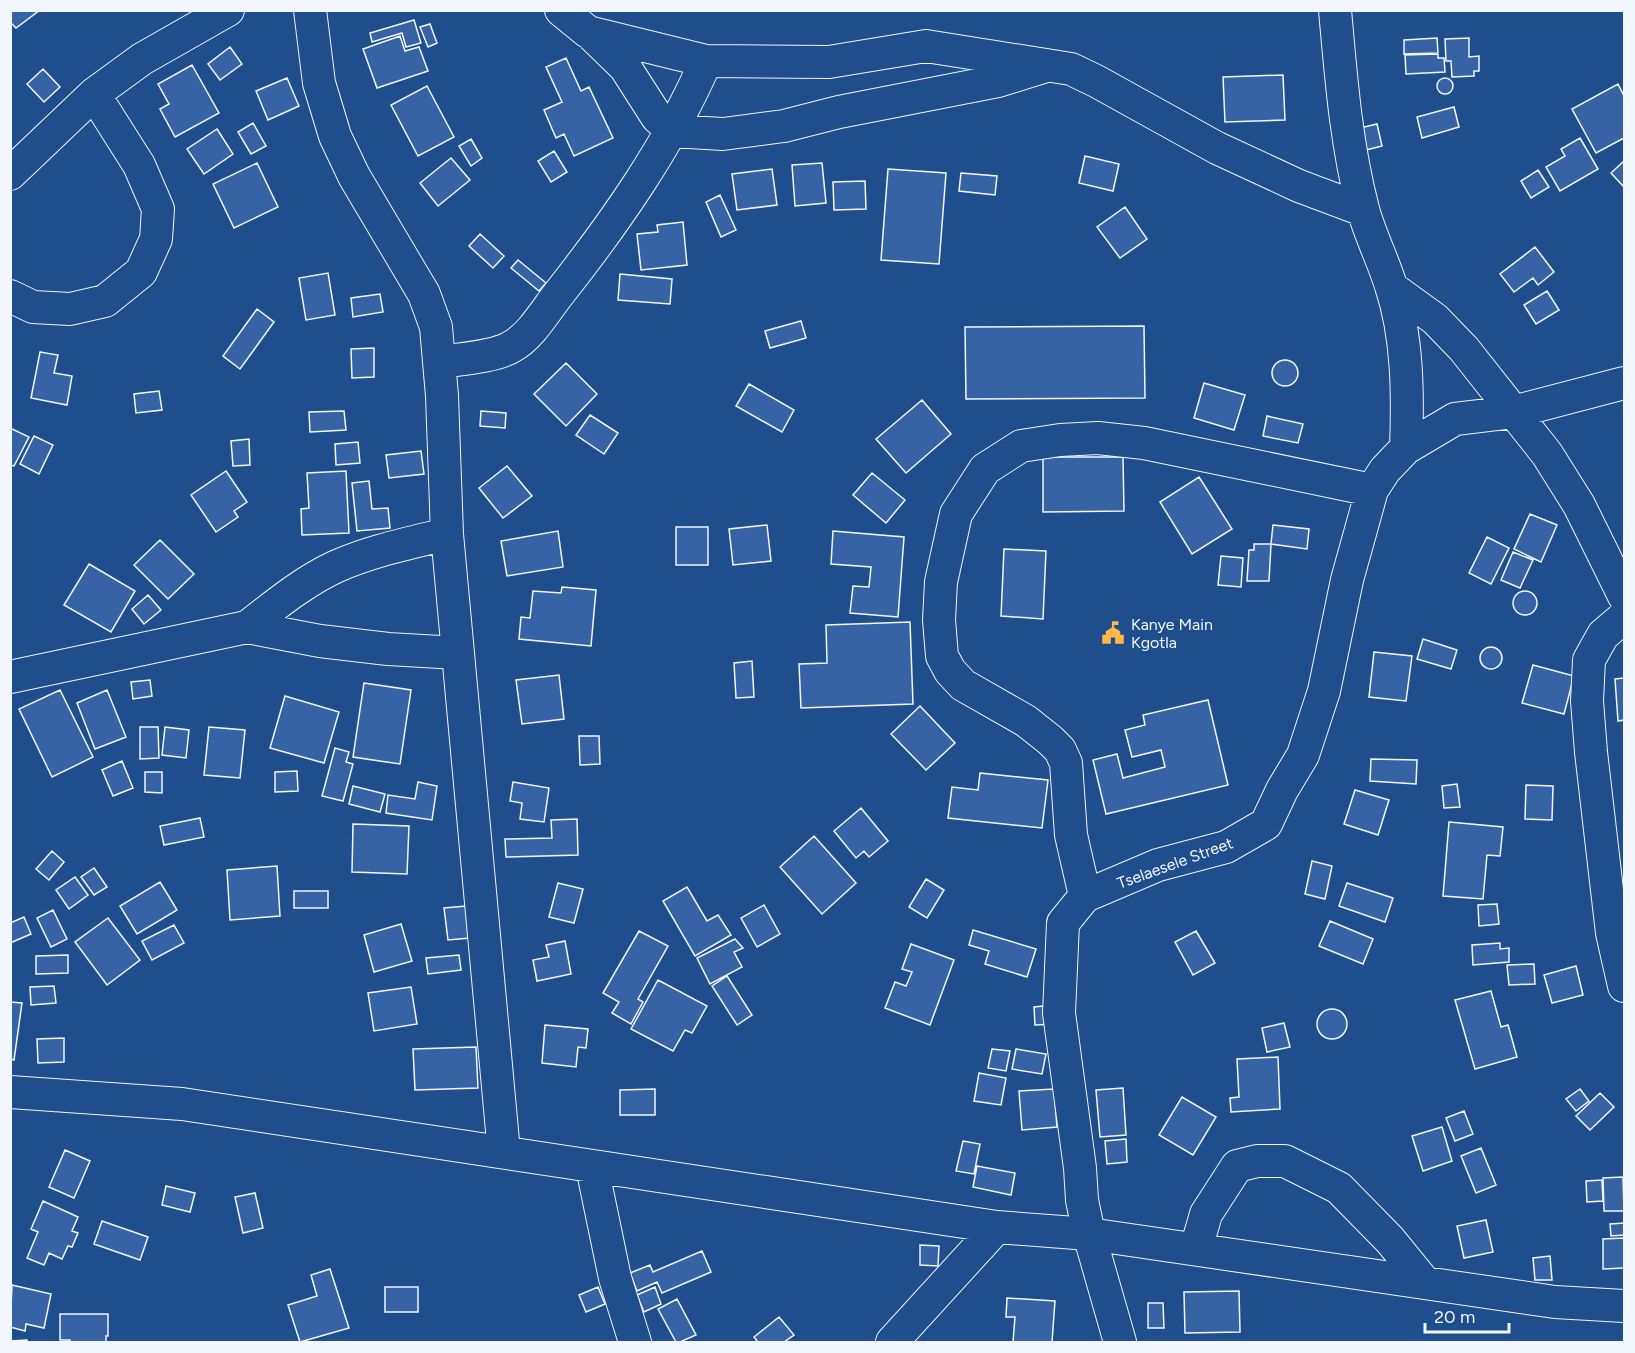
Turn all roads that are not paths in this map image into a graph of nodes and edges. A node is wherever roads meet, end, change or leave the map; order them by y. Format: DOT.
graph roads {
  1 [pos="228,10"];
  2 [pos="310,10"];
  3 [pos="561,10"];
  4 [pos="1335,10"];
  5 [pos="588,32"];
  6 [pos="706,61"];
  7 [pos="829,62"];
  8 [pos="1050,65"];
  9 [pos="94,94"];
  10 [pos="839,112"];
  11 [pos="672,131"];
  12 [pos="10,174"];
  13 [pos="1363,210"];
  14 [pos="1392,288"];
  15 [pos="10,296"];
  16 [pos="440,362"];
  17 [pos="1624,383"];
  18 [pos="1513,412"];
  19 [pos="1406,448"];
  20 [pos="1372,490"];
  21 [pos="447,534"];
  22 [pos="1624,596"];
  23 [pos="1624,617"];
  24 [pos="247,627"];
  25 [pos="458,653"];
  26 [pos="10,677"];
  27 [pos="1084,896"];
  28 [pos="1624,986"];
  29 [pos="10,1092"];
  30 [pos="504,1152"];
  31 [pos="592,1167"];
  32 [pos="997,1227"];
  33 [pos="1089,1234"];
  34 [pos="1196,1249"];
  35 [pos="1425,1283"];
  36 [pos="1624,1306"];
  37 [pos="635,1342"];
  38 [pos="892,1342"];
  39 [pos="1120,1342"];
  1 -- 9 [label="street"];
  2 -- 16 [label="street"];
  3 -- 5 [label="street"];
  4 -- 13 [label="street"];
  5 -- 6 [label="street"];
  5 -- 11 [label="street"];
  6 -- 7 [label="street"];
  6 -- 11 [label="street"];
  7 -- 8 [label="street"];
  7 -- 10 [label="street"];
  8 -- 10 [label="street"];
  8 -- 13 [label="street"];
  9 -- 12 [label="street"];
  9 -- 15 [label="street"];
  10 -- 11 [label="street"];
  11 -- 16 [label="street"];
  13 -- 14 [label="street"];
  14 -- 18 [label="street"];
  14 -- 19 [label="street"];
  16 -- 21 [label="street"];
  17 -- 18 [label="street, Tselaesele Street"];
  18 -- 19 [label="street, Tselaesele Street"];
  18 -- 22 [label="street"];
  19 -- 20 [label="street, Tselaesele Street"];
  20 -- 27 [label="street, Tselaesele Street"];
  20 -- 27 [label="street"];
  21 -- 24 [label="street"];
  21 -- 25 [label="street"];
  23 -- 28 [label="street"];
  24 -- 25 [label="street"];
  24 -- 26 [label="street"];
  25 -- 30 [label="street"];
  27 -- 33 [label="street, Tselaesele Street"];
  29 -- 30 [label="street"];
  30 -- 31 [label="street"];
  31 -- 32 [label="street"];
  31 -- 37 [label="street"];
  32 -- 33 [label="street"];
  32 -- 38 [label="street"];
  33 -- 34 [label="street"];
  33 -- 39 [label="street, Tselaesele Street"];
  34 -- 35 [label="street"];
  34 -- 35 [label="street"];
  35 -- 36 [label="street"];
}
